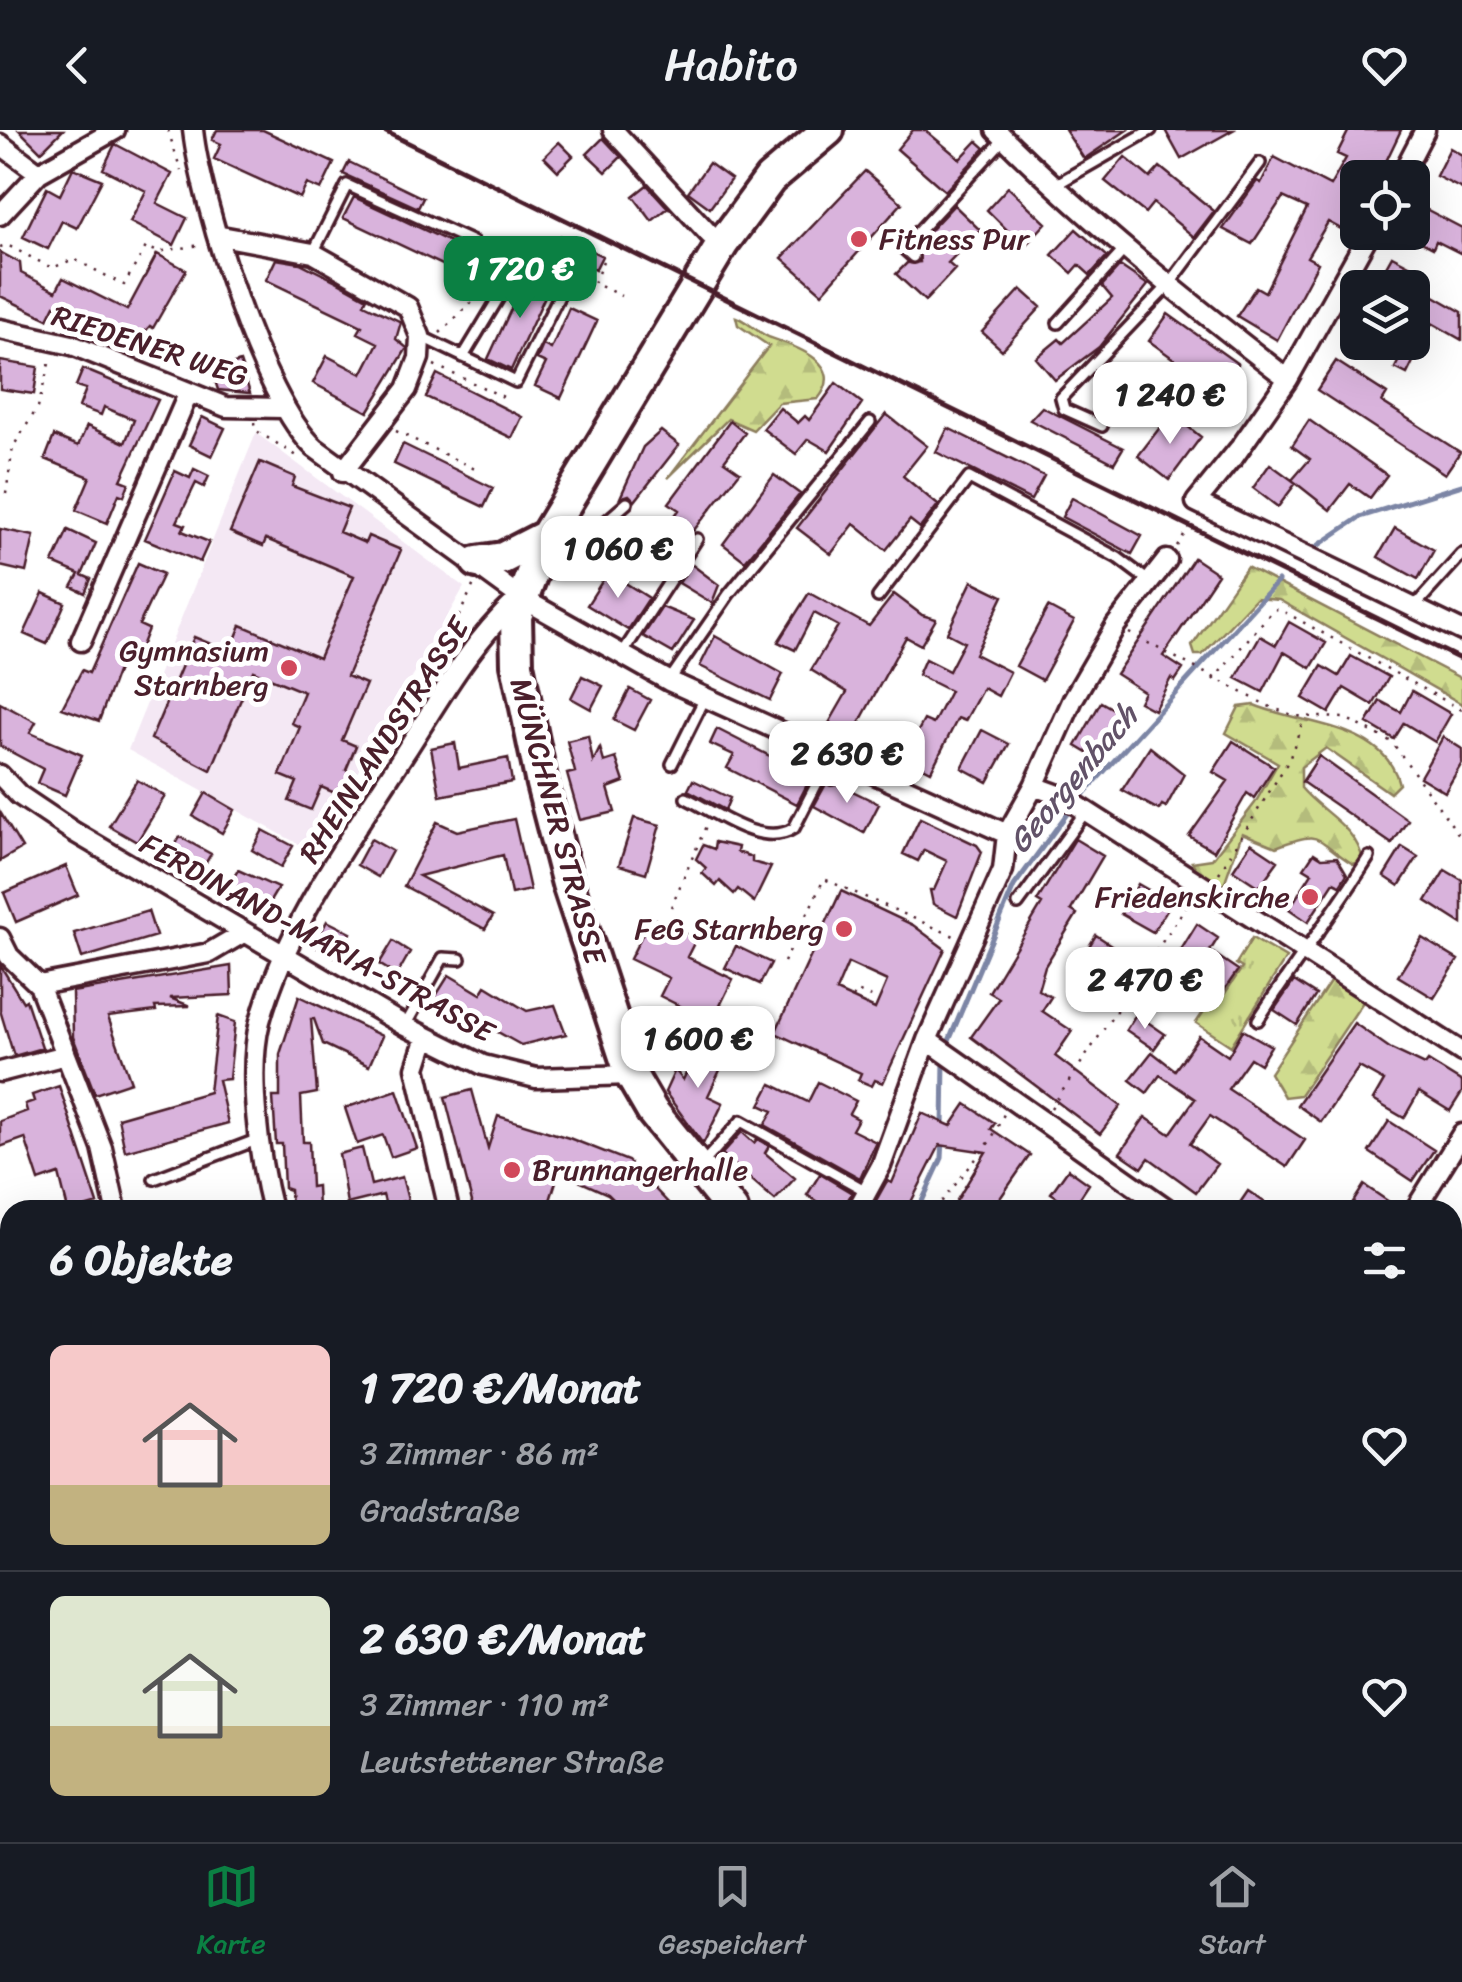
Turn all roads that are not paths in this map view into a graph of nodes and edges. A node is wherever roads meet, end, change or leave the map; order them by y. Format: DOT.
graph roads {
  1 [pos="115,130"];
  2 [pos="193,130"];
  3 [pos="614,130"];
  4 [pos="828,130"];
  5 [pos="1151,130"];
  6 [pos="1426,130"];
  7 [pos="1000,134"];
  8 [pos="0,144"];
  9 [pos="1410,160"];
  10 [pos="1260,163"];
  11 [pos="39,173"];
  12 [pos="1052,186"];
  13 [pos="0,215"];
  14 [pos="213,239"];
  15 [pos="473,242"];
  16 [pos="723,243"];
  17 [pos="1125,249"];
  18 [pos="1360,250"];
  19 [pos="313,253"];
  20 [pos="913,257"];
  21 [pos="513,274"];
  22 [pos="1168,286"];
  23 [pos="560,294"];
  24 [pos="1058,323"];
  25 [pos="0,329"];
  26 [pos="426,338"];
  27 [pos="463,357"];
  28 [pos="1288,379"];
  29 [pos="189,392"];
  30 [pos="282,408"];
  31 [pos="870,422"];
  32 [pos="1102,426"];
  33 [pos="343,472"];
  34 [pos="626,503"];
  35 [pos="546,536"];
  36 [pos="697,539"];
  37 [pos="1462,554"];
  38 [pos="1168,560"];
  39 [pos="532,565"];
  40 [pos="469,568"];
  41 [pos="1150,582"];
  42 [pos="520,597"];
  43 [pos="878,597"];
  44 [pos="1414,607"];
  45 [pos="1462,632"];
  46 [pos="81,641"];
  47 [pos="622,654"];
  48 [pos="669,681"];
  49 [pos="705,698"];
  50 [pos="838,754"];
  51 [pos="672,764"];
  52 [pos="0,775"];
  53 [pos="832,779"];
  54 [pos="1034,786"];
  55 [pos="686,798"];
  56 [pos="1086,811"];
  57 [pos="1006,834"];
  58 [pos="1369,857"];
  59 [pos="1018,904"];
  60 [pos="243,933"];
  61 [pos="0,938"];
  62 [pos="1304,948"];
  63 [pos="286,954"];
  64 [pos="4,956"];
  65 [pos="460,960"];
  66 [pos="39,985"];
  67 [pos="1258,1020"];
  68 [pos="405,1026"];
  69 [pos="426,1038"];
  70 [pos="932,1044"];
  71 [pos="1462,1052"];
  72 [pos="66,1055"];
  73 [pos="0,1072"];
  74 [pos="631,1074"];
  75 [pos="1462,1134"];
  76 [pos="259,1140"];
  77 [pos="698,1169"];
  78 [pos="154,1179"];
  79 [pos="868,1192"];
  80 [pos="114,1200"];
  81 [pos="270,1200"];
  82 [pos="447,1200"];
  83 [pos="724,1200"];
  84 [pos="863,1200"];
  85 [pos="1155,1200"];
  86 [pos="1421,1200"];
  1 -- 11 [label="street"];
  2 -- 14 [label="street"];
  3 -- 16 [label="street"];
  4 -- 16 [label="main road, MÜNCHNER STRASSE"];
  5 -- 12 [label="lane"];
  6 -- 9 [label="street"];
  7 -- 12 [label="street"];
  7 -- 20 [label="lane"];
  8 -- 11 [label="street"];
  10 -- 22 [label="lane"];
  11 -- 13 [label="street"];
  12 -- 17 [label="street"];
  14 -- 19 [label="street"];
  14 -- 30 [label="street"];
  15 -- 19 [label="lane"];
  16 -- 35 [label="main road, MÜNCHNER STRASSE"];
  17 -- 22 [label="street"];
  17 -- 24 [label="lane"];
  18 -- 28 [label="street"];
  19 -- 26 [label="street"];
  21 -- 27 [label="lane"];
  22 -- 28 [label="street"];
  22 -- 32 [label="lane"];
  23 -- 27 [label="lane"];
  25 -- 29 [label="street, RIEDENER WEG"];
  26 -- 27 [label="lane"];
  26 -- 33 [label="street"];
  28 -- 44 [label="street"];
  29 -- 30 [label="street, RIEDENER WEG"];
  29 -- 46 [label="street"];
  30 -- 33 [label="street"];
  31 -- 48 [label="lane"];
  33 -- 40 [label="street"];
  34 -- 39 [label="lane"];
  35 -- 39 [label="main road, MÜNCHNER STRASSE"];
  35 -- 40 [label="main road"];
  36 -- 47 [label="lane"];
  37 -- 44 [label="lane"];
  38 -- 41 [label="street"];
  39 -- 42 [label="main road, MÜNCHNER STRASSE"];
  40 -- 42 [label="street"];
  41 -- 43 [label="lane"];
  41 -- 54 [label="street"];
  42 -- 47 [label="street"];
  42 -- 63 [label="street, RHEINLANDSTRASSE"];
  42 -- 74 [label="main road, MÜNCHNER STRASSE"];
  44 -- 45 [label="street"];
  47 -- 48 [label="street"];
  48 -- 49 [label="street"];
  49 -- 50 [label="street"];
  49 -- 51 [label="lane"];
  50 -- 53 [label="lane"];
  50 -- 55 [label="lane"];
  50 -- 57 [label="street"];
  52 -- 60 [label="street, FERDINAND-MARIA-STRASSE"];
  54 -- 56 [label="street"];
  54 -- 57 [label="street"];
  56 -- 59 [label="lane"];
  56 -- 62 [label="street"];
  57 -- 70 [label="street"];
  58 -- 62 [label="lane"];
  60 -- 63 [label="street, FERDINAND-MARIA-STRASSE"];
  60 -- 66 [label="street"];
  61 -- 64 [label="street"];
  62 -- 67 [label="lane"];
  62 -- 71 [label="street"];
  63 -- 68 [label="street, FERDINAND-MARIA-STRASSE"];
  63 -- 76 [label="street, RHEINLANDSTRASSE"];
  64 -- 66 [label="street"];
  65 -- 68 [label="lane"];
  66 -- 72 [label="street"];
  68 -- 69 [label="street, FERDINAND-MARIA-STRASSE"];
  69 -- 74 [label="street, FERDINAND-MARIA-STRASSE"];
  69 -- 82 [label="street"];
  70 -- 79 [label="street"];
  70 -- 85 [label="street"];
  72 -- 73 [label="street"];
  72 -- 80 [label="street"];
  74 -- 77 [label="main road, MÜNCHNER STRASSE"];
  75 -- 86 [label="street"];
  76 -- 78 [label="lane"];
  76 -- 81 [label="street, RHEINLANDSTRASSE"];
  77 -- 79 [label="lane"];
  77 -- 83 [label="main road, MÜNCHNER STRASSE"];
  79 -- 84 [label="street"];
}
